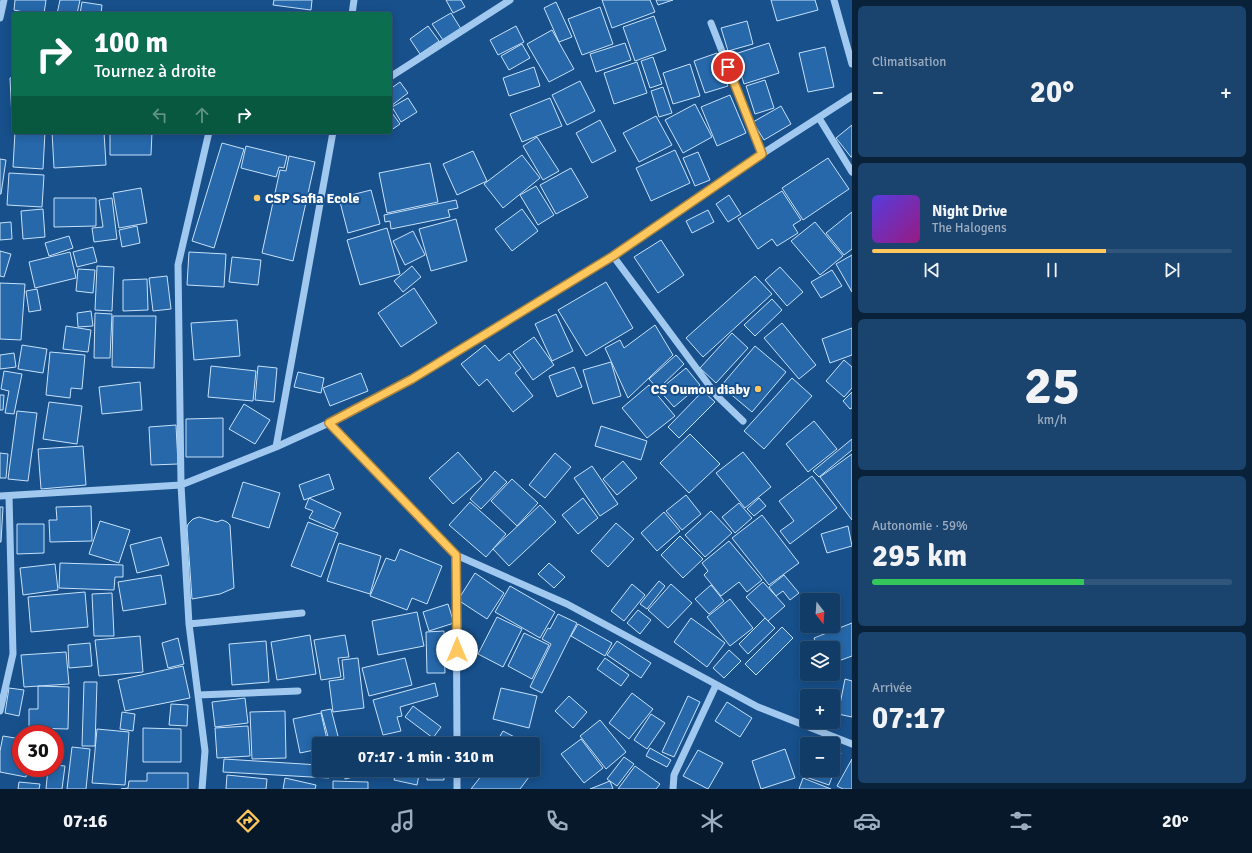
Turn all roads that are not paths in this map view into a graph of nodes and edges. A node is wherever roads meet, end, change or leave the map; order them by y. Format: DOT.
graph roads {
  1 [pos="4,0"];
  2 [pos="354,0"];
  3 [pos="510,0"];
  4 [pos="834,0"];
  5 [pos="352,12"];
  6 [pos="0,18"];
  7 [pos="712,23"];
  8 [pos="852,64"];
  9 [pos="392,76"];
  10 [pos="852,96"];
  11 [pos="819,118"];
  12 [pos="209,134"];
  13 [pos="333,134"];
  14 [pos="762,154"];
  15 [pos="852,172"];
  16 [pos="613,256"];
  17 [pos="743,421"];
  18 [pos="329,423"];
  19 [pos="276,447"];
  20 [pos="181,485"];
  21 [pos="0,496"];
  22 [pos="9,496"];
  23 [pos="456,555"];
  24 [pos="302,613"];
  25 [pos="189,624"];
  26 [pos="716,685"];
  27 [pos="298,691"];
  28 [pos="198,695"];
  29 [pos="0,711"];
  30 [pos="457,737"];
  31 [pos="852,744"];
  32 [pos="457,777"];
  33 [pos="202,789"];
  34 [pos="457,789"];
  35 [pos="672,789"];
  1 -- 6 [label="street"];
  2 -- 5 [label="street"];
  3 -- 9 [label="street"];
  4 -- 8 [label="street"];
  7 -- 14 [label="street"];
  10 -- 11 [label="street"];
  11 -- 14 [label="street"];
  11 -- 15 [label="street"];
  12 -- 20 [label="street"];
  13 -- 19 [label="street"];
  14 -- 16 [label="street"];
  16 -- 17 [label="street"];
  16 -- 18 [label="street"];
  18 -- 19 [label="street"];
  18 -- 23 [label="street"];
  19 -- 20 [label="street"];
  20 -- 22 [label="street"];
  20 -- 25 [label="street"];
  21 -- 22 [label="street"];
  22 -- 29 [label="street"];
  23 -- 26 [label="street"];
  23 -- 30 [label="street"];
  24 -- 25 [label="street"];
  25 -- 28 [label="street"];
  26 -- 31 [label="street"];
  26 -- 35 [label="street"];
  27 -- 28 [label="street"];
  28 -- 33 [label="street"];
  32 -- 34 [label="street"];
}
